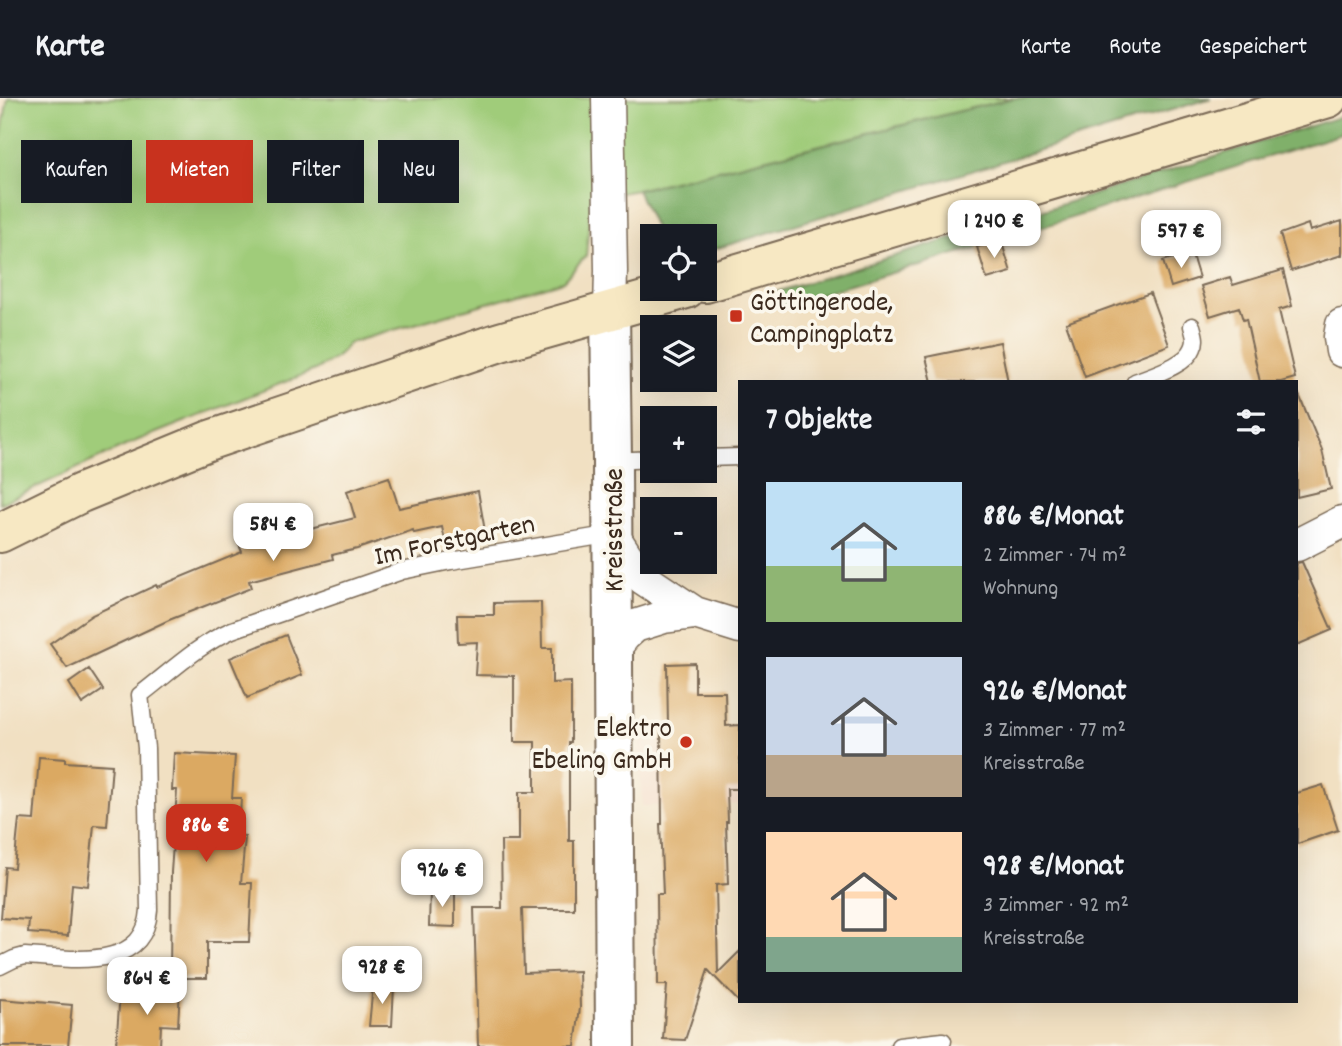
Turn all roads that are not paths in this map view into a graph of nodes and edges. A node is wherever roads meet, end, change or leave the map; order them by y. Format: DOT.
graph roads {
  1 [pos="608,98"];
  2 [pos="1328,98"];
  3 [pos="717,279"];
  4 [pos="643,301"];
  5 [pos="610,310"];
  6 [pos="1342,325"];
  7 [pos="1192,326"];
  8 [pos="1342,351"];
  9 [pos="1140,380"];
  10 [pos="738,457"];
  11 [pos="717,458"];
  12 [pos="640,460"];
  13 [pos="612,461"];
  14 [pos="1342,522"];
  15 [pos="0,533"];
  16 [pos="612,534"];
  17 [pos="1298,544"];
  18 [pos="695,613"];
  19 [pos="738,626"];
  20 [pos="613,650"];
  21 [pos="0,966"];
  22 [pos="943,1041"];
  23 [pos="615,1046"];
  24 [pos="899,1046"];
  1 -- 5 [label="street, Kreisstraße"];
  2 -- 3 [label="main road"];
  4 -- 5 [label="main road"];
  5 -- 13 [label="street, Kreisstraße"];
  5 -- 15 [label="main road"];
  6 -- 8 [label="street"];
  7 -- 9 [label="lane"];
  10 -- 11 [label="lane"];
  12 -- 13 [label="lane"];
  13 -- 16 [label="street, Kreisstraße"];
  14 -- 17 [label="street"];
  16 -- 18 [label="street"];
  16 -- 20 [label="street, Kreisstraße"];
  16 -- 21 [label="lane, Im Forstgarten"];
  18 -- 19 [label="street"];
  18 -- 20 [label="street"];
  20 -- 23 [label="street, Kreisstraße"];
  22 -- 24 [label="lane"];
}
